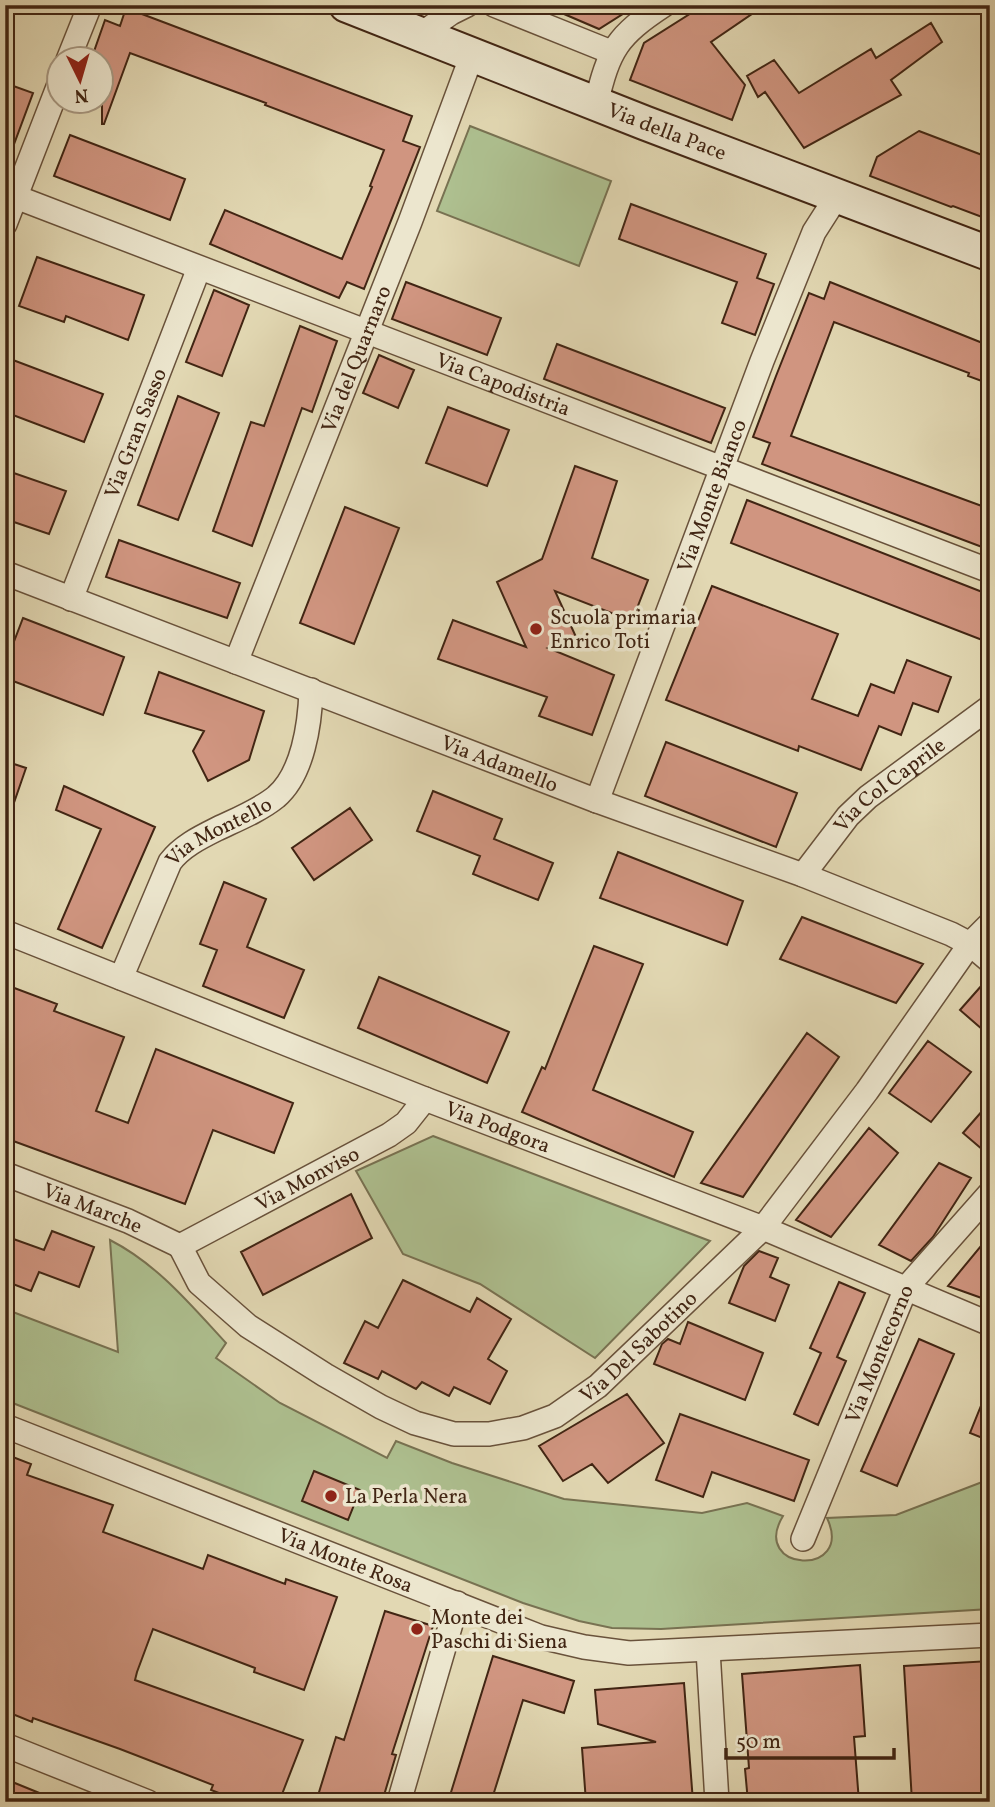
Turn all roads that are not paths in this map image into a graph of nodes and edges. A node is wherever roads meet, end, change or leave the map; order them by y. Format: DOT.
graph roads {
  1 [pos="90,5"];
  2 [pos="346,5"];
  3 [pos="467,5"];
  4 [pos="494,5"];
  5 [pos="664,5"];
  6 [pos="421,36"];
  7 [pos="74,46"];
  8 [pos="611,52"];
  9 [pos="472,55"];
  10 [pos="596,104"];
  11 [pos="47,116"];
  12 [pos="837,196"];
  13 [pos="16,197"];
  14 [pos="5,224"];
  15 [pos="990,254"];
  16 [pos="200,268"];
  17 [pos="367,332"];
  18 [pos="724,468"];
  19 [pos="990,572"];
  20 [pos="5,573"];
  21 [pos="71,599"];
  22 [pos="236,662"];
  23 [pos="311,690"];
  24 [pos="990,707"];
  25 [pos="597,801"];
  26 [pos="803,875"];
  27 [pos="990,924"];
  28 [pos="5,932"];
  29 [pos="970,944"];
  30 [pos="990,961"];
  31 [pos="121,978"];
  32 [pos="425,1099"];
  33 [pos="5,1174"];
  34 [pos="990,1193"];
  35 [pos="763,1228"];
  36 [pos="180,1246"];
  37 [pos="906,1288"];
  38 [pos="990,1324"];
  39 [pos="5,1426"];
  40 [pos="803,1539"];
  41 [pos="457,1603"];
  42 [pos="990,1635"];
  43 [pos="708,1650"];
  44 [pos="5,1745"];
  45 [pos="148,1802"];
  46 [pos="399,1802"];
  47 [pos="717,1802"];
  1 -- 7 [label="street"];
  2 -- 6 [label="main road, Via della Pace"];
  3 -- 6 [label="street"];
  4 -- 8 [label="street"];
  5 -- 8 [label="street"];
  6 -- 9 [label="main road, Via della Pace"];
  8 -- 10 [label="street"];
  9 -- 10 [label="main road, Via della Pace"];
  9 -- 17 [label="street, Via del Quarnaro"];
  10 -- 12 [label="main road, Via della Pace"];
  11 -- 13 [label="street"];
  12 -- 15 [label="main road, Via della Pace"];
  12 -- 18 [label="street, Via Monte Bianco"];
  13 -- 14 [label="street"];
  13 -- 16 [label="street, Via Capodistria"];
  16 -- 17 [label="street, Via Capodistria"];
  16 -- 21 [label="street, Via Gran Sasso"];
  17 -- 18 [label="street, Via Capodistria"];
  17 -- 22 [label="street, Via del Quarnaro"];
  18 -- 19 [label="street, Via Capodistria"];
  18 -- 25 [label="street, Via Monte Bianco"];
  20 -- 21 [label="street, Via Adamello"];
  21 -- 22 [label="street, Via Adamello"];
  22 -- 23 [label="street, Via Adamello"];
  23 -- 25 [label="street, Via Adamello"];
  23 -- 31 [label="street, Via Montello"];
  24 -- 26 [label="street, Via Col Caprile"];
  25 -- 26 [label="street, Via Adamello"];
  26 -- 29 [label="street, Via Adamello"];
  27 -- 29 [label="street, Via Del Sabotino"];
  28 -- 31 [label="street, Via Podgora"];
  29 -- 30 [label="street, Via Adamello"];
  29 -- 35 [label="street, Via Del Sabotino"];
  31 -- 32 [label="street, Via Podgora"];
  32 -- 35 [label="street, Via Podgora"];
  32 -- 36 [label="street, Via Monviso"];
  33 -- 36 [label="street, Via Marche"];
  34 -- 37 [label="street, Via Montecorno"];
  35 -- 36 [label="street, Via Del Sabotino"];
  35 -- 37 [label="street, Via Podgora"];
  37 -- 38 [label="street, Via Podgora"];
  37 -- 40 [label="street, Via Montecorno"];
  39 -- 41 [label="street, Via Monte Rosa"];
  41 -- 43 [label="street, Via Monte Rosa"];
  41 -- 46 [label="street"];
  42 -- 43 [label="street, Via Monte Rosa"];
  43 -- 47 [label="street"];
  44 -- 45 [label="street"];
}
